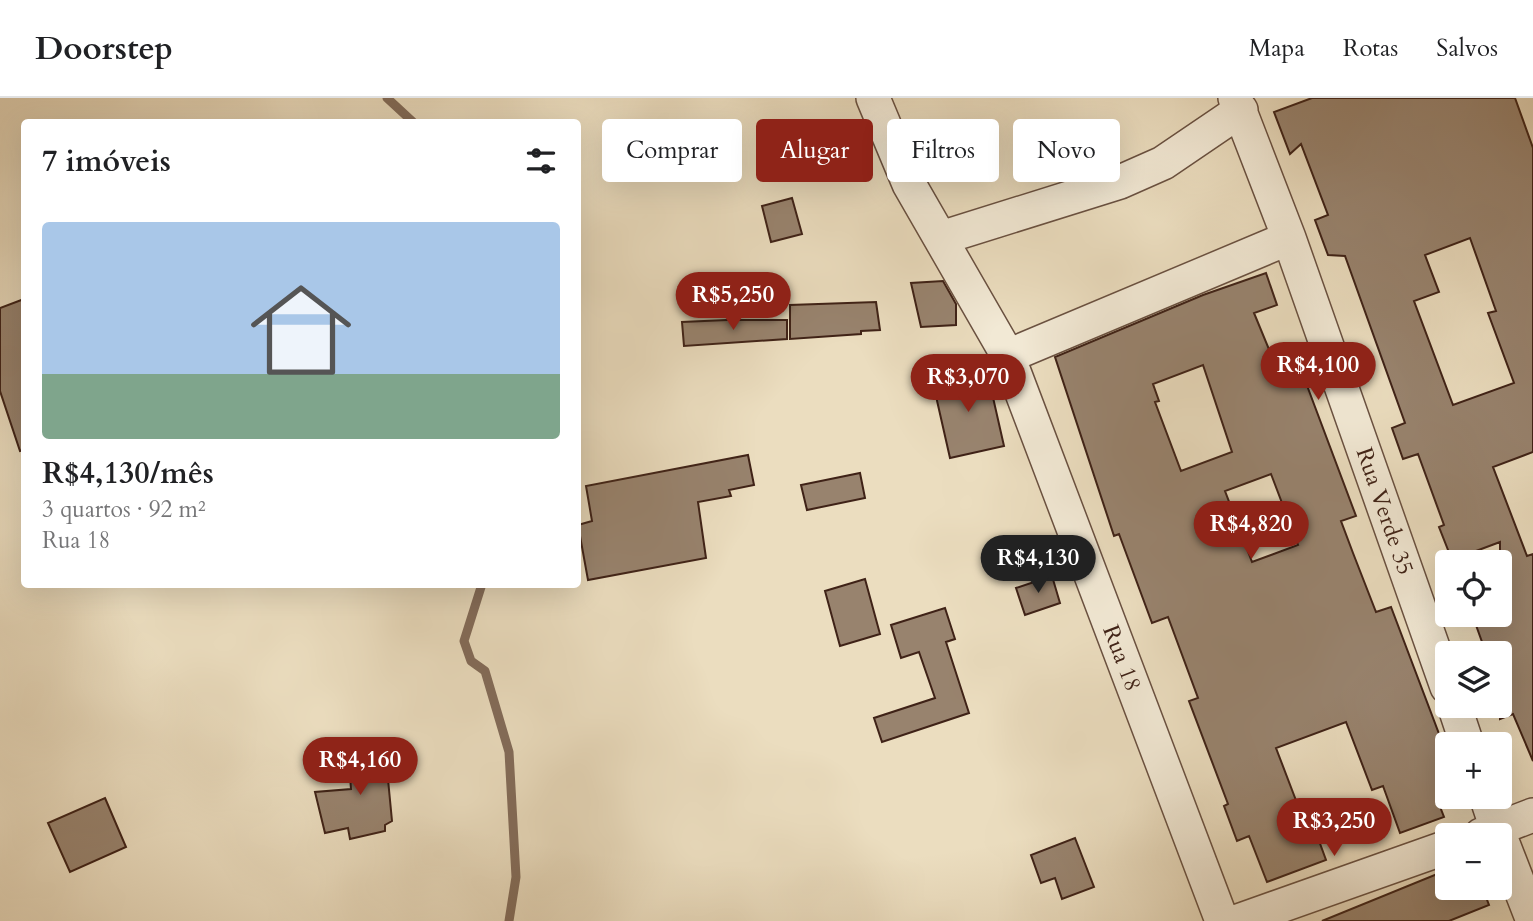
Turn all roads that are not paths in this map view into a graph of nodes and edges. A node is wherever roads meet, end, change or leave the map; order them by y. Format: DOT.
graph roads {
  1 [pos="873,98"];
  2 [pos="1238,104"];
  3 [pos="941,238"];
  4 [pos="1289,238"];
  5 [pos="1008,356"];
  6 [pos="1435,653"];
  7 [pos="1533,815"];
  8 [pos="1512,825"];
  9 [pos="1435,851"];
  10 [pos="1512,874"];
  11 [pos="1222,921"];
  12 [pos="1238,921"];
  13 [pos="1533,921"];
  1 -- 3 [label="street, Rua 18"];
  2 -- 3 [label="street"];
  2 -- 4 [label="street, Rua Verde 35"];
  3 -- 5 [label="street, Rua 18"];
  4 -- 5 [label="street"];
  4 -- 6 [label="street, Rua Verde 35"];
  5 -- 11 [label="street, Rua 18"];
  7 -- 8 [label="street"];
  9 -- 12 [label="street"];
  10 -- 13 [label="street"];
}
